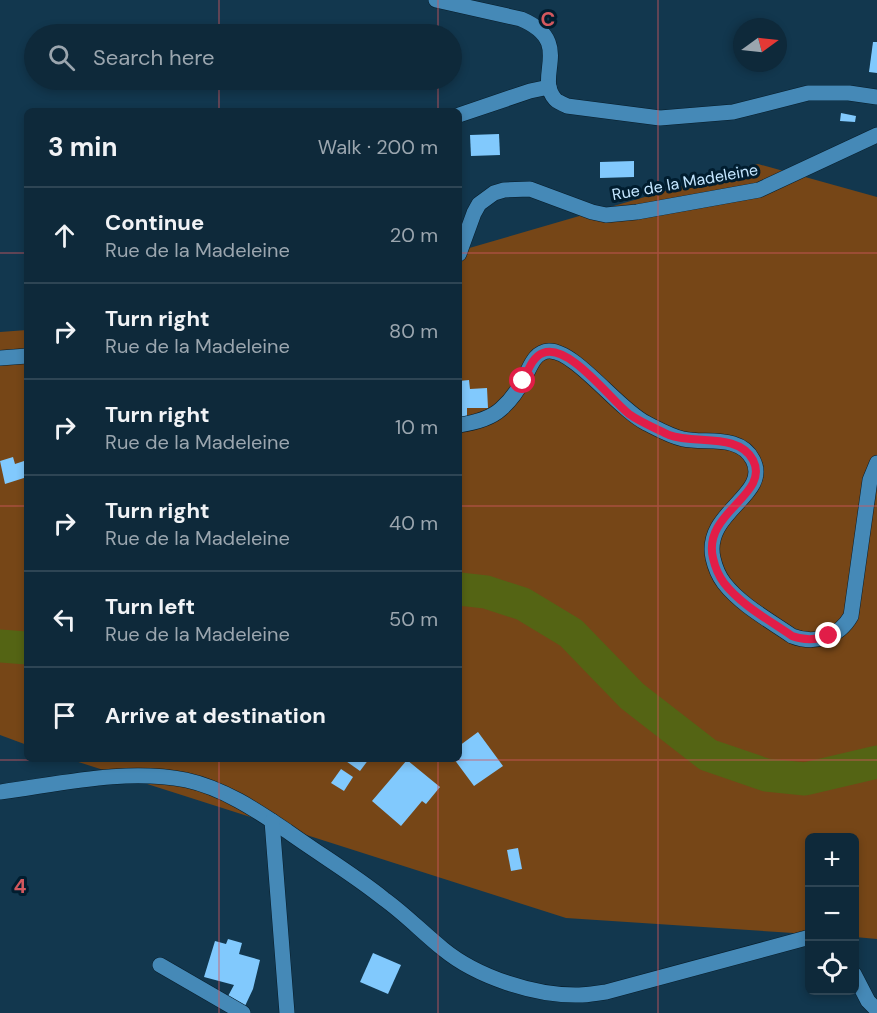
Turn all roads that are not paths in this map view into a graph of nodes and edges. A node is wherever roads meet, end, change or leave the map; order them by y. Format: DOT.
graph roads {
  1 [pos="436,0"];
  2 [pos="549,87"];
  3 [pos="877,98"];
  4 [pos="462,114"];
  5 [pos="877,135"];
  6 [pos="462,246"];
  7 [pos="24,356"];
  8 [pos="0,358"];
  9 [pos="462,425"];
  10 [pos="877,463"];
  11 [pos="0,792"];
  12 [pos="272,821"];
  13 [pos="805,938"];
  14 [pos="160,965"];
  15 [pos="859,982"];
  16 [pos="877,1010"];
  17 [pos="243,1013"];
  18 [pos="287,1013"];
  1 -- 2 [label="street"];
  2 -- 3 [label="street"];
  2 -- 4 [label="street"];
  5 -- 6 [label="street, Rue de la Madeleine"];
  7 -- 8 [label="street"];
  9 -- 10 [label="street"];
  11 -- 12 [label="street"];
  12 -- 13 [label="street"];
  12 -- 18 [label="street"];
  14 -- 17 [label="street"];
  15 -- 16 [label="street"];
}
